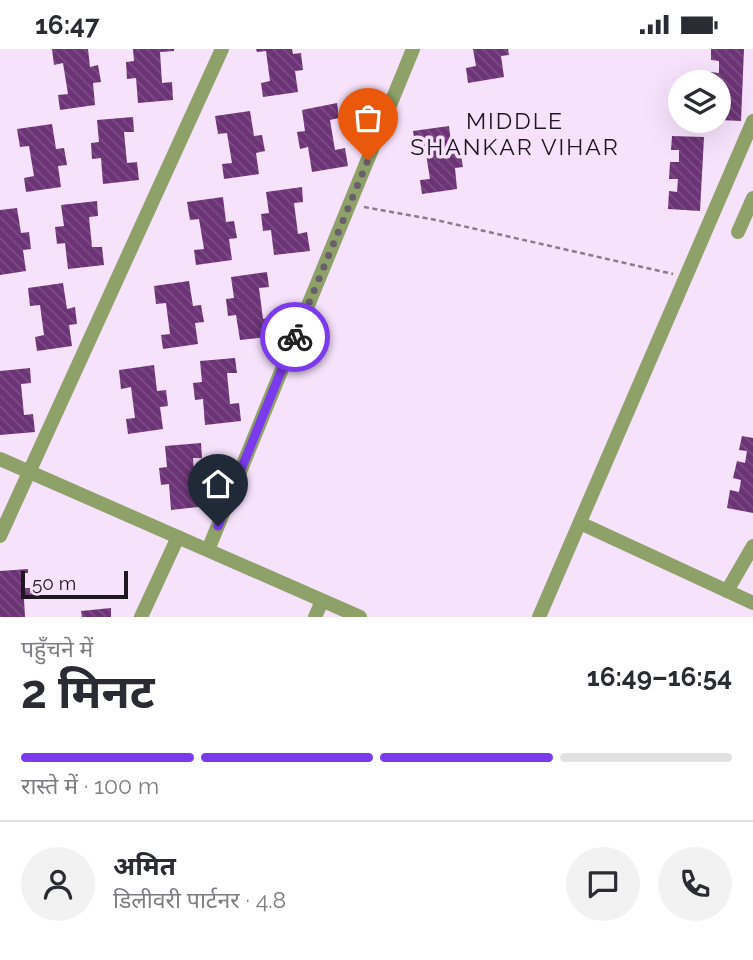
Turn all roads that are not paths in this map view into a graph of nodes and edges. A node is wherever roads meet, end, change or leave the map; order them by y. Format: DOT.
graph roads {
  1 [pos="222,49"];
  2 [pos="413,49"];
  3 [pos="753,121"];
  4 [pos="753,198"];
  5 [pos="738,232"];
  6 [pos="0,459"];
  7 [pos="30,471"];
  8 [pos="580,523"];
  9 [pos="0,536"];
  10 [pos="178,537"];
  11 [pos="753,546"];
  12 [pos="208,550"];
  13 [pos="727,591"];
  14 [pos="322,601"];
  15 [pos="753,603"];
  16 [pos="141,617"];
  17 [pos="315,617"];
  18 [pos="360,617"];
  19 [pos="539,617"];
  1 -- 7 [label="street"];
  2 -- 12 [label="street"];
  3 -- 8 [label="street"];
  4 -- 5 [label="street"];
  6 -- 7 [label="street"];
  7 -- 9 [label="street"];
  7 -- 10 [label="street"];
  8 -- 13 [label="street"];
  8 -- 19 [label="street"];
  10 -- 12 [label="street"];
  10 -- 16 [label="street"];
  11 -- 13 [label="street"];
  12 -- 14 [label="street"];
  13 -- 15 [label="street"];
  14 -- 17 [label="street"];
  14 -- 18 [label="street"];
}
